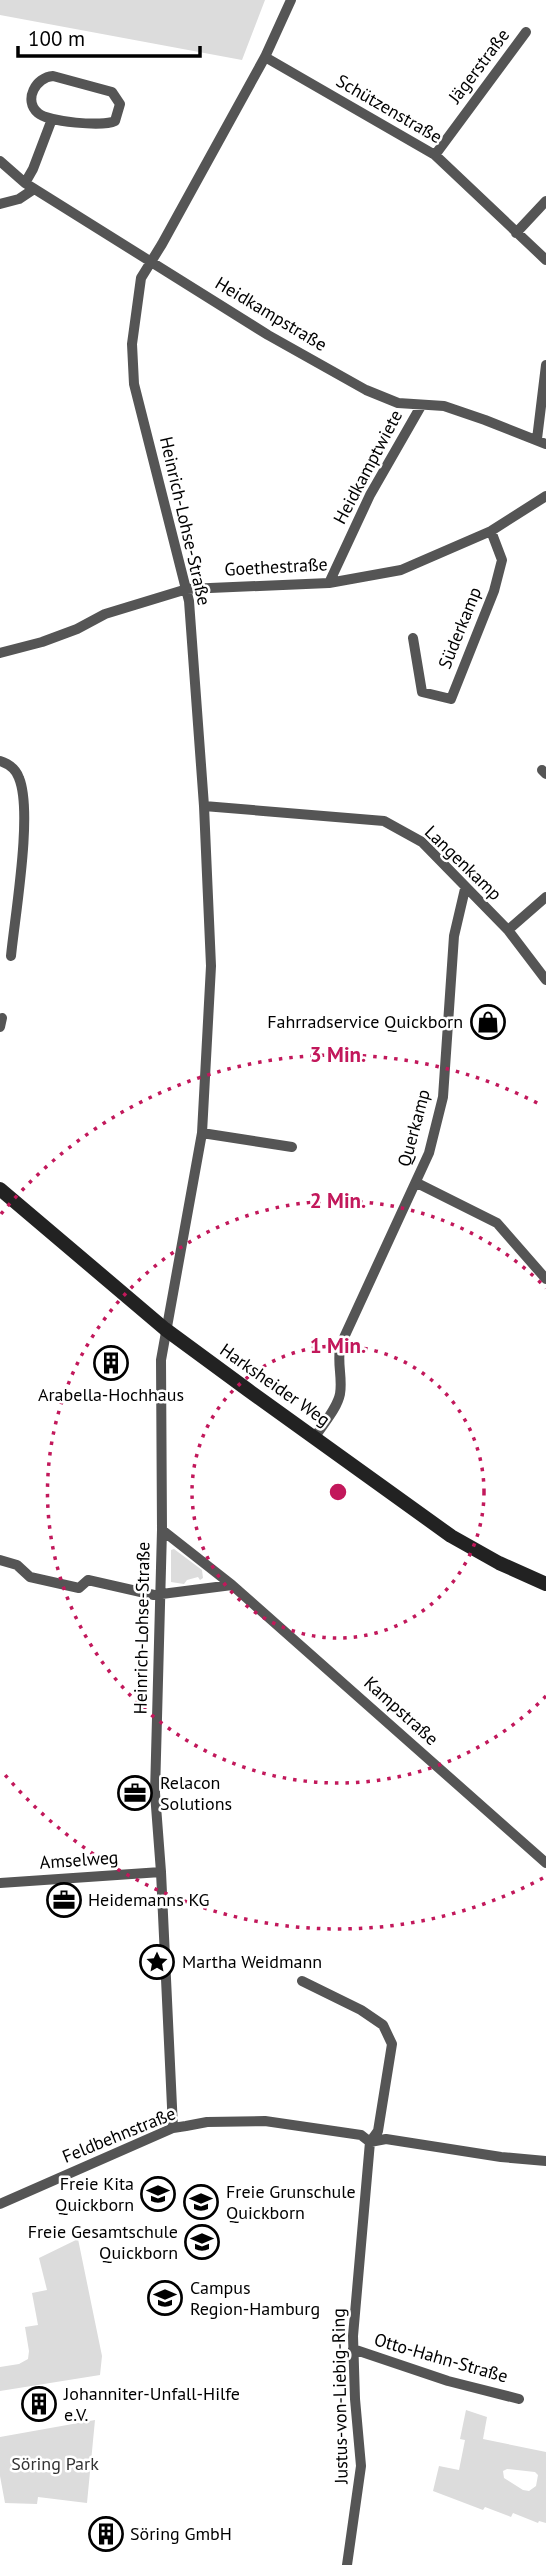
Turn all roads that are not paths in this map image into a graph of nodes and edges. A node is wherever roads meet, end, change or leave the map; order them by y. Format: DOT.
graph roads {
  1 [pos="291,0"];
  2 [pos="526,32"];
  3 [pos="265,57"];
  4 [pos="52,118"];
  5 [pos="435,155"];
  6 [pos="0,161"];
  7 [pos="29,186"];
  8 [pos="546,201"];
  9 [pos="0,204"];
  10 [pos="516,233"];
  11 [pos="151,260"];
  12 [pos="546,260"];
  13 [pos="546,365"];
  14 [pos="421,406"];
  15 [pos="541,442"];
  16 [pos="546,496"];
  17 [pos="491,531"];
  18 [pos="329,583"];
  19 [pos="187,589"];
  20 [pos="413,638"];
  21 [pos="0,653"];
  22 [pos="0,761"];
  23 [pos="204,806"];
  24 [pos="465,889"];
  25 [pos="546,897"];
  26 [pos="508,930"];
  27 [pos="11,956"];
  28 [pos="546,980"];
  29 [pos="202,1133"];
  30 [pos="292,1147"];
  31 [pos="417,1183"];
  32 [pos="0,1189"];
  33 [pos="546,1279"];
  34 [pos="165,1329"];
  35 [pos="315,1437"];
  36 [pos="162,1530"];
  37 [pos="0,1560"];
  38 [pos="546,1584"];
  39 [pos="232,1585"];
  40 [pos="160,1592"];
  41 [pos="546,1863"];
  42 [pos="161,1872"];
  43 [pos="0,1883"];
  44 [pos="302,1981"];
  45 [pos="173,2128"];
  46 [pos="370,2142"];
  47 [pos="546,2161"];
  48 [pos="0,2204"];
  49 [pos="353,2349"];
  50 [pos="519,2399"];
  51 [pos="347,2565"];
  1 -- 3 [label="street, Heinrich-Lohse-Straße"];
  2 -- 5 [label="street, Jägerstraße"];
  3 -- 5 [label="street, Schützenstraße"];
  3 -- 11 [label="street, Heinrich-Lohse-Straße"];
  4 -- 4 [label="street"];
  4 -- 7 [label="street"];
  5 -- 10 [label="street, Schützenstraße"];
  6 -- 7 [label="street, Heidkampstraße"];
  7 -- 9 [label="street"];
  7 -- 11 [label="street, Heidkampstraße"];
  8 -- 10 [label="street"];
  10 -- 12 [label="street, Schützenstraße"];
  11 -- 14 [label="street, Heidkampstraße"];
  11 -- 19 [label="street, Heinrich-Lohse-Straße"];
  13 -- 15 [label="street"];
  14 -- 15 [label="street, Heidkampstraße"];
  14 -- 18 [label="street, Heidkamptwiete"];
  16 -- 17 [label="street, Goethestraße"];
  17 -- 18 [label="street, Goethestraße"];
  17 -- 20 [label="street, Süderkamp"];
  18 -- 19 [label="street, Goethestraße"];
  19 -- 21 [label="street, Goethestraße"];
  19 -- 23 [label="street, Heinrich-Lohse-Straße"];
  22 -- 27 [label="street"];
  23 -- 24 [label="street, Langenkamp"];
  23 -- 29 [label="street, Heinrich-Lohse-Straße"];
  24 -- 26 [label="street, Langenkamp"];
  24 -- 31 [label="street, Querkamp"];
  25 -- 26 [label="street"];
  26 -- 28 [label="street, Langenkamp"];
  29 -- 30 [label="street"];
  29 -- 34 [label="street, Heinrich-Lohse-Straße"];
  31 -- 33 [label="street"];
  31 -- 35 [label="street, Querkamp"];
  32 -- 34 [label="main road, Harksheider Weg"];
  34 -- 35 [label="main road, Harksheider Weg"];
  34 -- 36 [label="street, Heinrich-Lohse-Straße"];
  35 -- 38 [label="main road, Harksheider Weg"];
  36 -- 39 [label="street, Kampstraße"];
  36 -- 40 [label="street, Heinrich-Lohse-Straße"];
  37 -- 40 [label="street"];
  39 -- 40 [label="street"];
  39 -- 41 [label="street, Kampstraße"];
  40 -- 42 [label="street, Heinrich-Lohse-Straße"];
  42 -- 43 [label="street, Amselweg"];
  42 -- 45 [label="street, Heinrich-Lohse-Straße"];
  44 -- 46 [label="street, Justus-von-Liebig-Ring"];
  45 -- 46 [label="street, Feldbehnstraße"];
  45 -- 48 [label="street, Feldbehnstraße"];
  46 -- 47 [label="street, Feldbehnstraße"];
  46 -- 49 [label="street, Justus-von-Liebig-Ring"];
  49 -- 50 [label="street, Otto-Hahn-Straße"];
  49 -- 51 [label="street, Justus-von-Liebig-Ring"];
}
